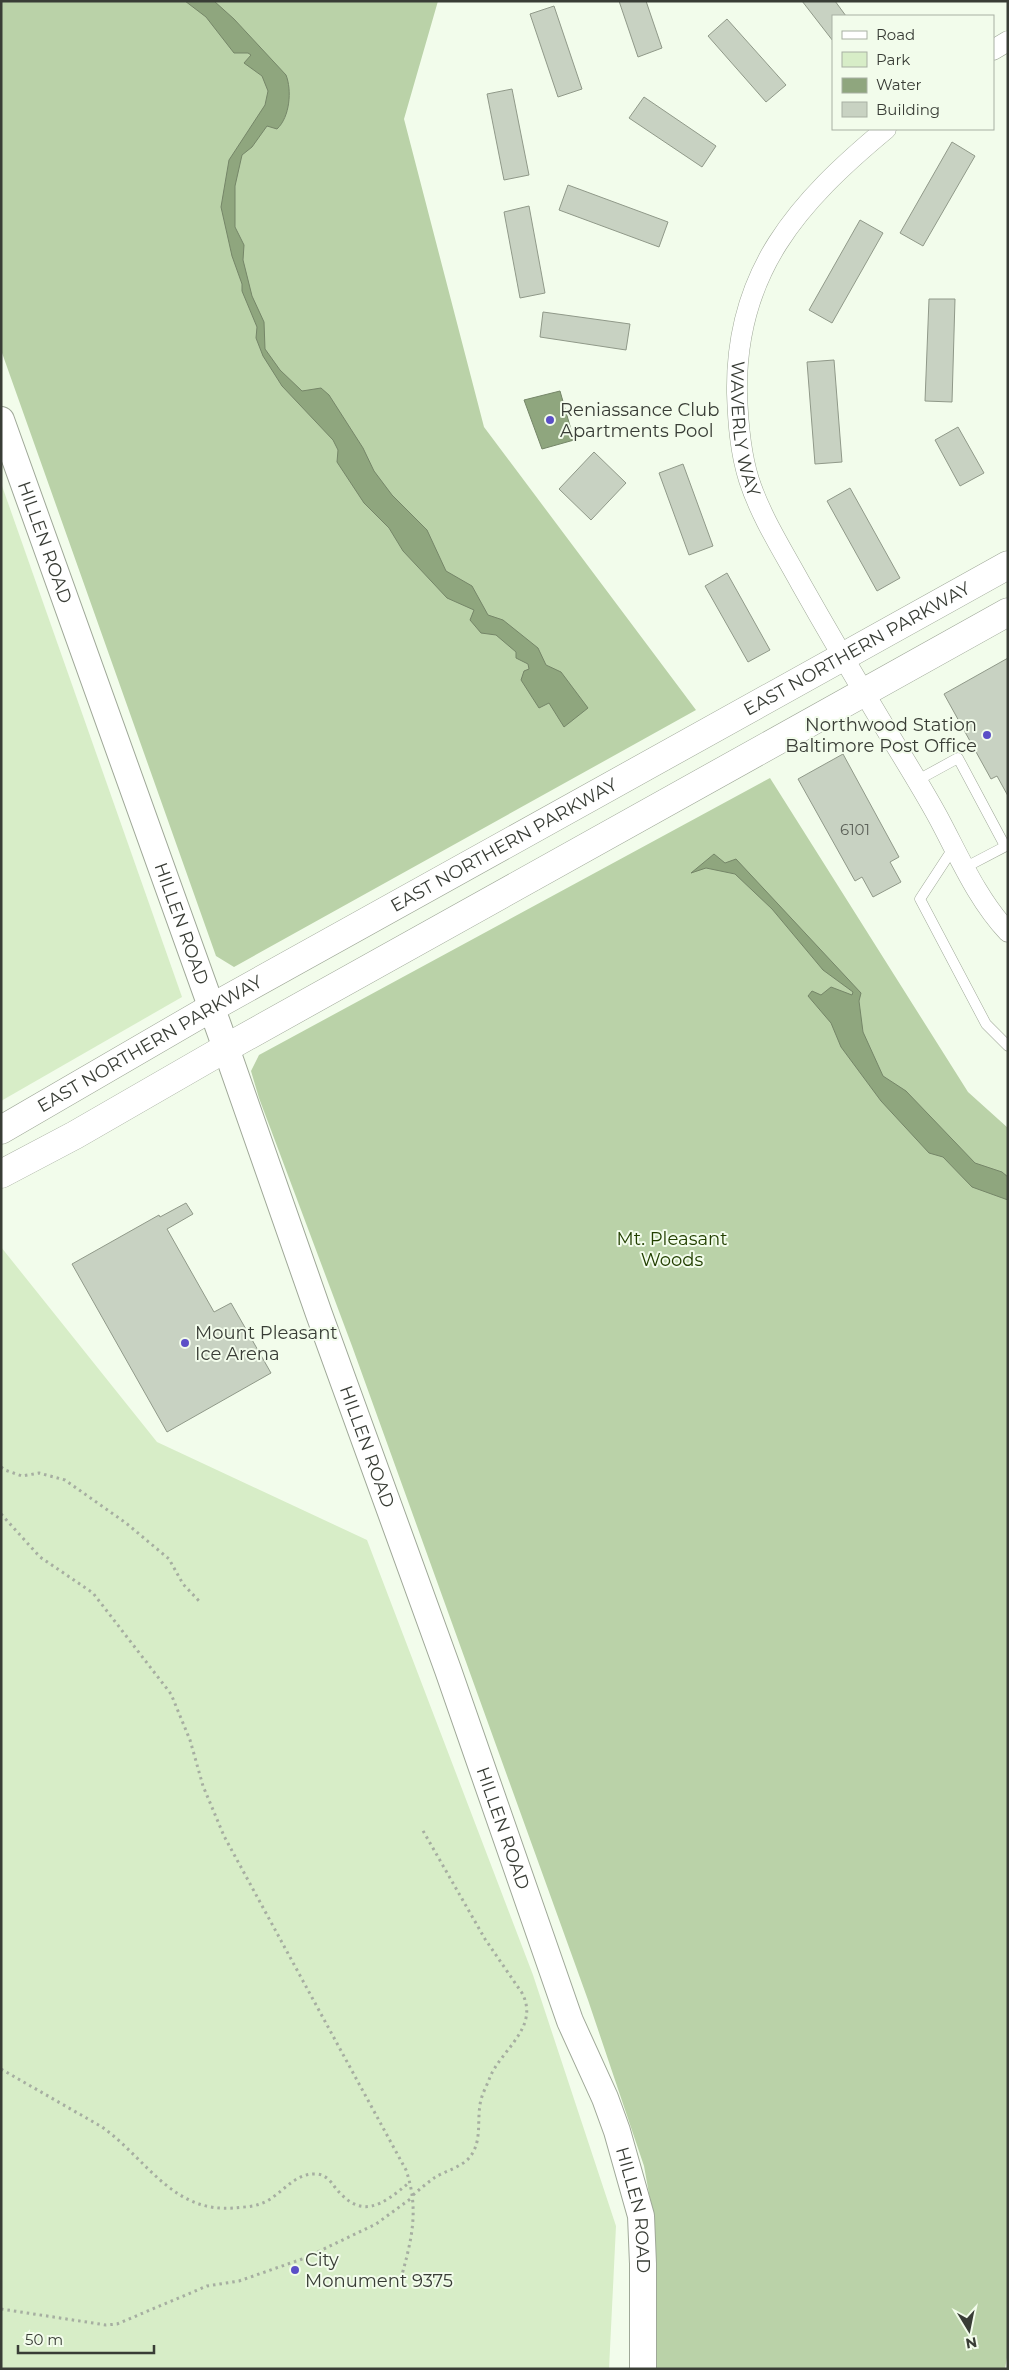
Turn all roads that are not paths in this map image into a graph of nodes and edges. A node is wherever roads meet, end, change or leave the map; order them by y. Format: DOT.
graph roads {
  1 [pos="1008,41"];
  2 [pos="994,49"];
  3 [pos="885,130"];
  4 [pos="1,420"];
  5 [pos="1008,565"];
  6 [pos="1008,612"];
  7 [pos="843,657"];
  8 [pos="864,693"];
  9 [pos="916,781"];
  10 [pos="1007,846"];
  11 [pos="954,847"];
  12 [pos="964,868"];
  13 [pos="1008,932"];
  14 [pos="212,1008"];
  15 [pos="1008,1046"];
  16 [pos="226,1048"];
  17 [pos="1,1130"];
  18 [pos="1,1174"];
  19 [pos="643,2369"];
  1 -- 2 [label="street"];
  3 -- 7 [label="street, WAVERLY WAY"];
  4 -- 14 [label="street, HILLEN ROAD"];
  5 -- 7 [label="main road, EAST NORTHERN PARKWAY"];
  6 -- 8 [label="main road"];
  7 -- 8 [label="street, WAVERLY WAY"];
  7 -- 14 [label="main road, EAST NORTHERN PARKWAY"];
  8 -- 9 [label="street, WAVERLY WAY"];
  8 -- 16 [label="main road"];
  9 -- 10 [label="lane"];
  9 -- 11 [label="street, WAVERLY WAY"];
  10 -- 12 [label="lane"];
  11 -- 12 [label="street, WAVERLY WAY"];
  11 -- 15 [label="lane"];
  12 -- 13 [label="street, WAVERLY WAY"];
  14 -- 16 [label="street, HILLEN ROAD"];
  14 -- 17 [label="main road, EAST NORTHERN PARKWAY"];
  16 -- 18 [label="main road"];
  16 -- 19 [label="street, HILLEN ROAD"];
}
